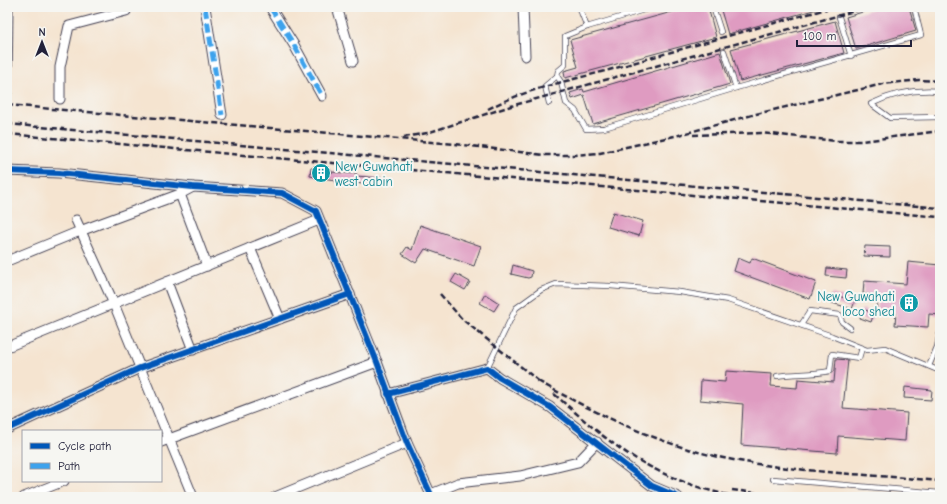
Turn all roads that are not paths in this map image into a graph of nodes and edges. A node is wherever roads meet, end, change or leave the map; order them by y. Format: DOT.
graph roads {
  1 [pos="8,7"];
  2 [pos="126,7"];
  3 [pos="206,7"];
  4 [pos="270,7"];
  5 [pos="337,7"];
  6 [pos="523,7"];
  7 [pos="578,7"];
  8 [pos="654,7"];
  9 [pos="713,7"];
  10 [pos="914,7"];
  11 [pos="839,17"];
  12 [pos="587,27"];
  13 [pos="721,32"];
  14 [pos="724,51"];
  15 [pos="525,56"];
  16 [pos="851,56"];
  17 [pos="353,61"];
  18 [pos="557,76"];
  19 [pos="736,88"];
  20 [pos="940,91"];
  21 [pos="7,92"];
  22 [pos="322,96"];
  23 [pos="60,99"];
  24 [pos="549,103"];
  25 [pos="222,114"];
  26 [pos="940,116"];
  27 [pos="7,171"];
  28 [pos="193,187"];
  29 [pos="180,194"];
  30 [pos="76,220"];
  31 [pos="319,220"];
  32 [pos="80,231"];
  33 [pos="250,248"];
  34 [pos="7,261"];
  35 [pos="207,266"];
  36 [pos="167,282"];
  37 [pos="350,294"];
  38 [pos="114,304"];
  39 [pos="280,319"];
  40 [pos="801,325"];
  41 [pos="850,328"];
  42 [pos="940,332"];
  43 [pos="7,347"];
  44 [pos="862,348"];
  45 [pos="193,350"];
  46 [pos="377,362"];
  47 [pos="929,366"];
  48 [pos="140,368"];
  49 [pos="487,368"];
  50 [pos="940,371"];
  51 [pos="777,376"];
  52 [pos="388,394"];
  53 [pos="7,429"];
  54 [pos="162,430"];
  55 [pos="165,440"];
  56 [pos="596,442"];
  57 [pos="407,443"];
  58 [pos="773,479"];
  59 [pos="62,482"];
  60 [pos="940,493"];
  61 [pos="432,496"];
  62 [pos="24,497"];
  63 [pos="193,497"];
  64 [pos="275,497"];
  65 [pos="678,497"];
  1 -- 21 [label="street"];
  2 -- 23 [label="street"];
  3 -- 25 [label="street"];
  4 -- 22 [label="street"];
  5 -- 17 [label="street"];
  6 -- 15 [label="street"];
  7 -- 12 [label="lane"];
  8 -- 12 [label="lane"];
  9 -- 13 [label="lane"];
  10 -- 16 [label="lane"];
  11 -- 16 [label="lane"];
  12 -- 18 [label="lane"];
  14 -- 19 [label="lane"];
  16 -- 19 [label="lane"];
  18 -- 19 [label="lane"];
  18 -- 24 [label="lane"];
  20 -- 26 [label="lane"];
  27 -- 28 [label="street"];
  28 -- 29 [label="street"];
  28 -- 31 [label="street"];
  29 -- 32 [label="street"];
  29 -- 35 [label="street"];
  30 -- 32 [label="street"];
  31 -- 33 [label="street"];
  31 -- 37 [label="street"];
  32 -- 34 [label="street"];
  32 -- 38 [label="street"];
  33 -- 35 [label="street"];
  33 -- 39 [label="street"];
  35 -- 36 [label="street"];
  36 -- 38 [label="street"];
  36 -- 45 [label="street"];
  37 -- 39 [label="street"];
  37 -- 46 [label="street"];
  38 -- 43 [label="street"];
  38 -- 48 [label="street"];
  39 -- 45 [label="street"];
  40 -- 41 [label="lane"];
  40 -- 44 [label="lane"];
  40 -- 49 [label="lane"];
  42 -- 47 [label="lane"];
  44 -- 47 [label="lane"];
  44 -- 51 [label="lane"];
  45 -- 48 [label="street"];
  46 -- 52 [label="street"];
  46 -- 55 [label="street"];
  47 -- 50 [label="lane"];
  48 -- 53 [label="street"];
  48 -- 54 [label="street"];
  49 -- 52 [label="street"];
  49 -- 56 [label="street"];
  52 -- 57 [label="street"];
  55 -- 63 [label="street"];
  56 -- 61 [label="street"];
  56 -- 65 [label="street"];
  57 -- 61 [label="street"];
  57 -- 64 [label="street"];
  58 -- 60 [label="lane"];
  59 -- 62 [label="street"];
}
